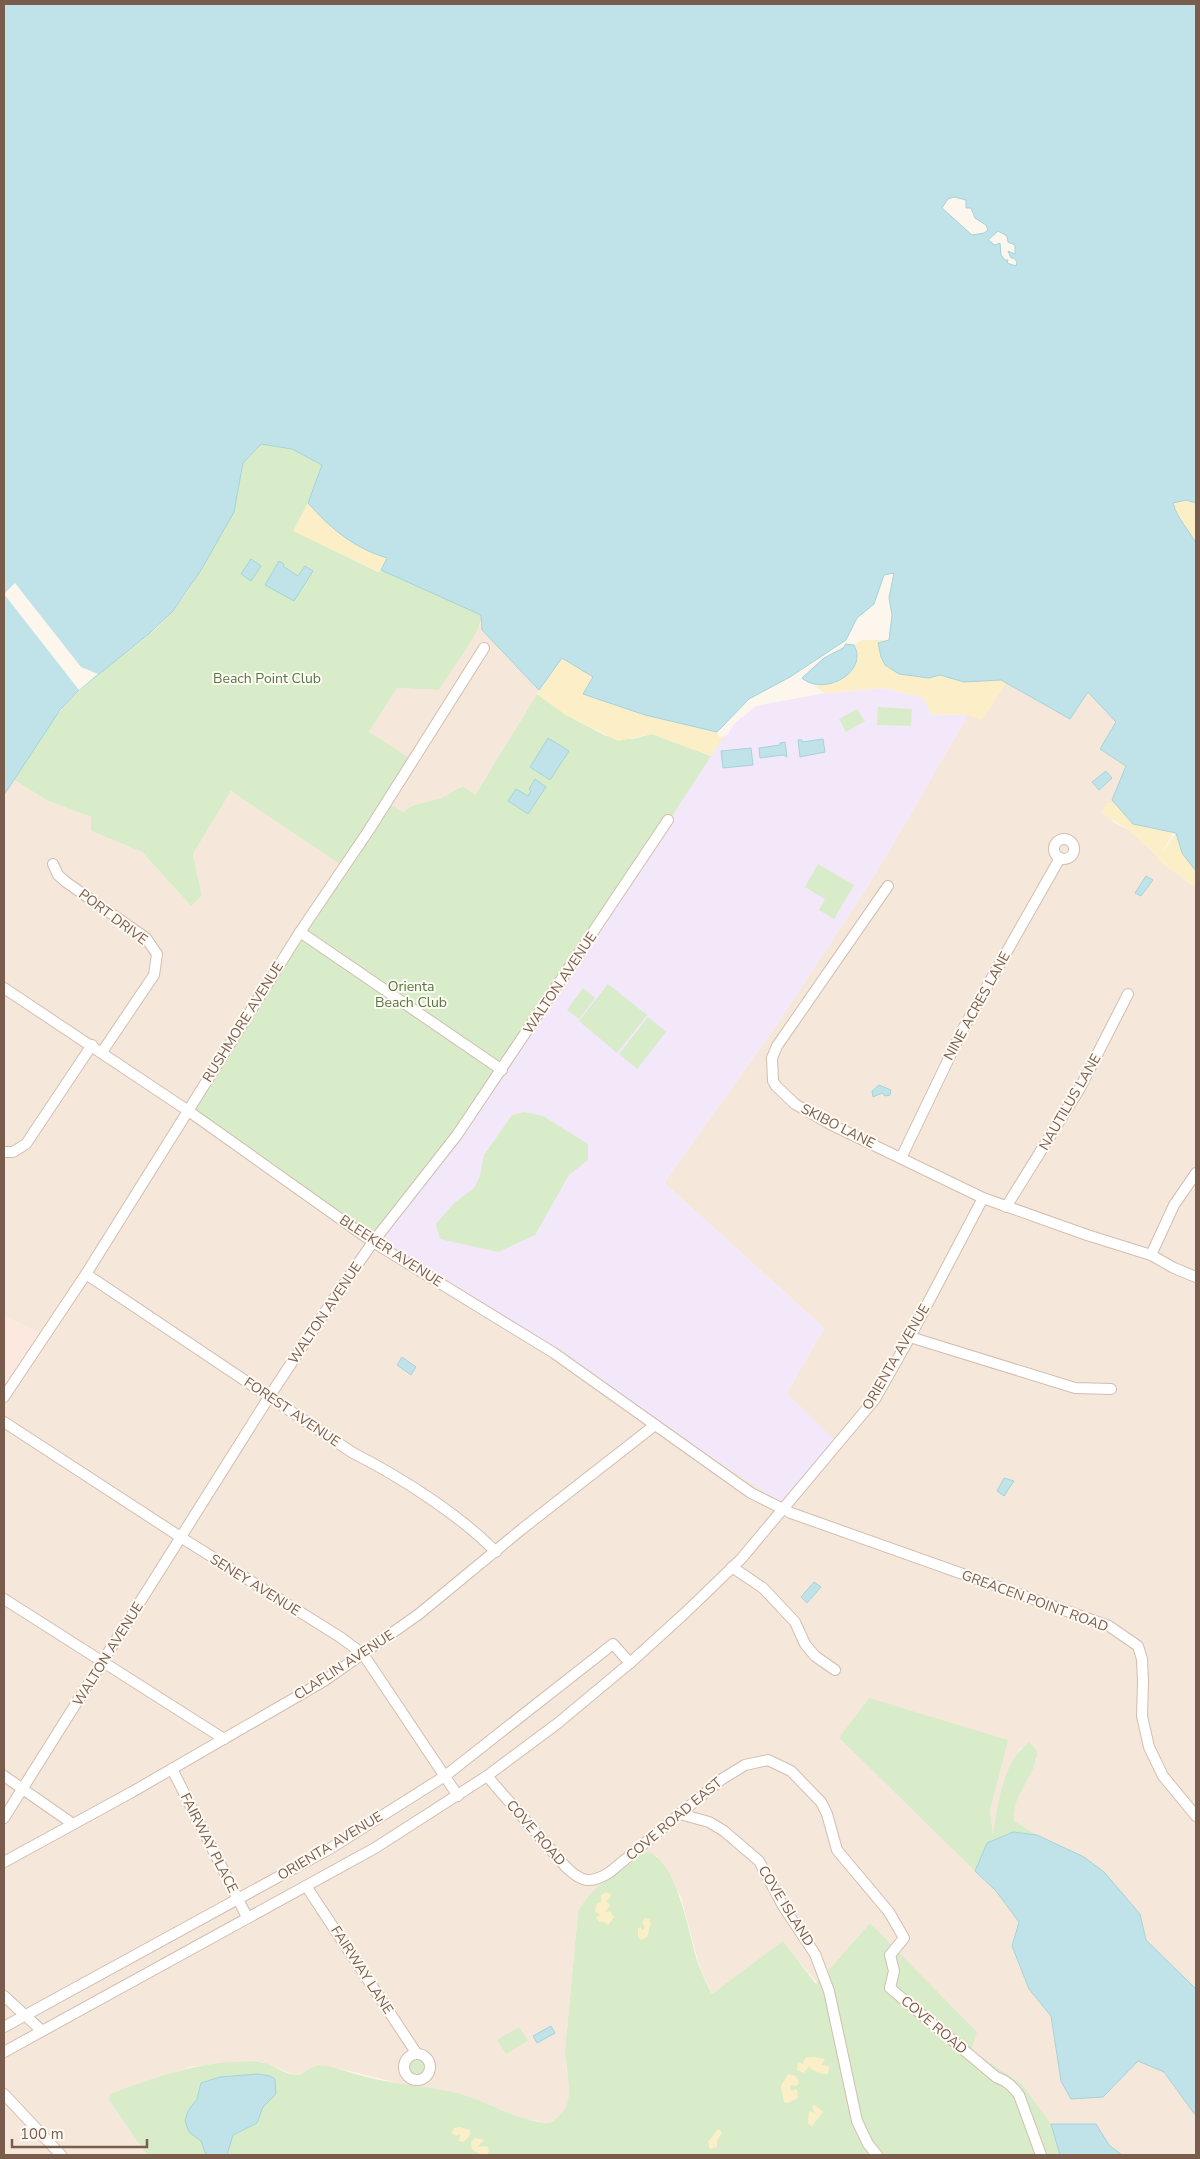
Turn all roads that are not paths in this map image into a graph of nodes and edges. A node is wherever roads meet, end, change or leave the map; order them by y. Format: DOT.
graph roads {
  1 [pos="484,648"];
  2 [pos="668,820"];
  3 [pos="1060,858"];
  4 [pos="54,864"];
  5 [pos="888,886"];
  6 [pos="300,932"];
  7 [pos="4,988"];
  8 [pos="1128,994"];
  9 [pos="92,1045"];
  10 [pos="102,1052"];
  11 [pos="502,1070"];
  12 [pos="187,1110"];
  13 [pos="4,1152"];
  14 [pos="901,1158"];
  15 [pos="1196,1173"];
  16 [pos="983,1198"];
  17 [pos="1006,1207"];
  18 [pos="373,1242"];
  19 [pos="1151,1255"];
  20 [pos="86,1274"];
  21 [pos="1196,1277"];
  22 [pos="910,1338"];
  23 [pos="1111,1389"];
  24 [pos="4,1397"];
  25 [pos="269,1397"];
  26 [pos="4,1422"];
  27 [pos="655,1425"];
  28 [pos="781,1509"];
  29 [pos="182,1538"];
  30 [pos="496,1552"];
  31 [pos="732,1567"];
  32 [pos="4,1598"];
  33 [pos="363,1654"];
  34 [pos="103,1662"];
  35 [pos="630,1663"];
  36 [pos="835,1670"];
  37 [pos="224,1739"];
  38 [pos="758,1761"];
  39 [pos="172,1769"];
  40 [pos="4,1776"];
  41 [pos="445,1776"];
  42 [pos="486,1776"];
  43 [pos="23,1789"];
  44 [pos="458,1796"];
  45 [pos="680,1814"];
  46 [pos="1196,1816"];
  47 [pos="4,1818"];
  48 [pos="73,1824"];
  49 [pos="4,1862"];
  50 [pos="592,1880"];
  51 [pos="306,1886"];
  52 [pos="238,1900"];
  53 [pos="247,1917"];
  54 [pos="134,1957"];
  55 [pos="144,1974"];
  56 [pos="4,1996"];
  57 [pos="25,2013"];
  58 [pos="4,2026"];
  59 [pos="41,2030"];
  60 [pos="4,2052"];
  61 [pos="417,2054"];
  62 [pos="4,2094"];
  63 [pos="57,2153"];
  64 [pos="877,2155"];
  65 [pos="1041,2155"];
  1 -- 6 [label="street, RUSHMORE AVENUE"];
  2 -- 11 [label="street, WALTON AVENUE"];
  3 -- 14 [label="street, NINE ACRES LANE"];
  4 -- 10 [label="street, PORT DRIVE"];
  5 -- 14 [label="street, SKIBO LANE"];
  6 -- 11 [label="street"];
  6 -- 12 [label="street, RUSHMORE AVENUE"];
  7 -- 9 [label="street, BLEEKER AVENUE"];
  8 -- 17 [label="street, NAUTILUS LANE"];
  9 -- 10 [label="street, BLEEKER AVENUE"];
  9 -- 13 [label="street"];
  10 -- 12 [label="street, BLEEKER AVENUE"];
  11 -- 18 [label="street, WALTON AVENUE"];
  12 -- 18 [label="street, BLEEKER AVENUE"];
  12 -- 20 [label="street, RUSHMORE AVENUE"];
  14 -- 16 [label="street, SKIBO LANE"];
  15 -- 19 [label="street"];
  16 -- 17 [label="street"];
  16 -- 22 [label="street, ORIENTA AVENUE"];
  17 -- 19 [label="street"];
  18 -- 25 [label="street, WALTON AVENUE"];
  18 -- 27 [label="street, BLEEKER AVENUE"];
  19 -- 21 [label="street"];
  20 -- 24 [label="street, RUSHMORE AVENUE"];
  20 -- 25 [label="street, FOREST AVENUE"];
  22 -- 23 [label="street"];
  22 -- 28 [label="street, ORIENTA AVENUE"];
  25 -- 29 [label="street, WALTON AVENUE"];
  25 -- 30 [label="street, FOREST AVENUE"];
  26 -- 29 [label="street, SENEY AVENUE"];
  27 -- 28 [label="street, BLEEKER AVENUE"];
  27 -- 30 [label="street, CLAFLIN AVENUE"];
  28 -- 31 [label="street, ORIENTA AVENUE"];
  28 -- 46 [label="street, GREACEN POINT ROAD"];
  29 -- 33 [label="street, SENEY AVENUE"];
  29 -- 34 [label="street, WALTON AVENUE"];
  30 -- 33 [label="street, CLAFLIN AVENUE"];
  31 -- 35 [label="street, ORIENTA AVENUE"];
  31 -- 36 [label="street"];
  32 -- 34 [label="street"];
  33 -- 37 [label="street, CLAFLIN AVENUE"];
  33 -- 41 [label="street, SENEY AVENUE"];
  34 -- 37 [label="street"];
  34 -- 43 [label="street, WALTON AVENUE"];
  35 -- 41 [label="street, ORIENTA AVENUE"];
  35 -- 42 [label="street, ORIENTA AVENUE"];
  37 -- 39 [label="street, CLAFLIN AVENUE"];
  38 -- 45 [label="street, COVE ROAD EAST"];
  38 -- 65 [label="street, COVE ROAD"];
  39 -- 48 [label="street, CLAFLIN AVENUE"];
  39 -- 52 [label="street, FAIRWAY PLACE"];
  40 -- 43 [label="street"];
  41 -- 44 [label="street, SENEY AVENUE"];
  41 -- 52 [label="street, ORIENTA AVENUE"];
  42 -- 44 [label="street, ORIENTA AVENUE"];
  42 -- 50 [label="street, COVE ROAD"];
  43 -- 47 [label="street, WALTON AVENUE"];
  43 -- 48 [label="street"];
  44 -- 51 [label="street, ORIENTA AVENUE"];
  45 -- 50 [label="street, COVE ROAD EAST"];
  45 -- 64 [label="street, COVE ISLAND"];
  48 -- 49 [label="street, CLAFLIN AVENUE"];
  51 -- 53 [label="street, ORIENTA AVENUE"];
  51 -- 61 [label="street, FAIRWAY LANE"];
  52 -- 53 [label="street, FAIRWAY PLACE"];
  52 -- 54 [label="street, ORIENTA AVENUE"];
  53 -- 55 [label="street, ORIENTA AVENUE"];
  54 -- 55 [label="street"];
  54 -- 57 [label="street, ORIENTA AVENUE"];
  55 -- 59 [label="street, ORIENTA AVENUE"];
  56 -- 57 [label="street"];
  57 -- 58 [label="street, ORIENTA AVENUE"];
  57 -- 59 [label="street"];
  59 -- 60 [label="street, ORIENTA AVENUE"];
  62 -- 63 [label="street"];
}
